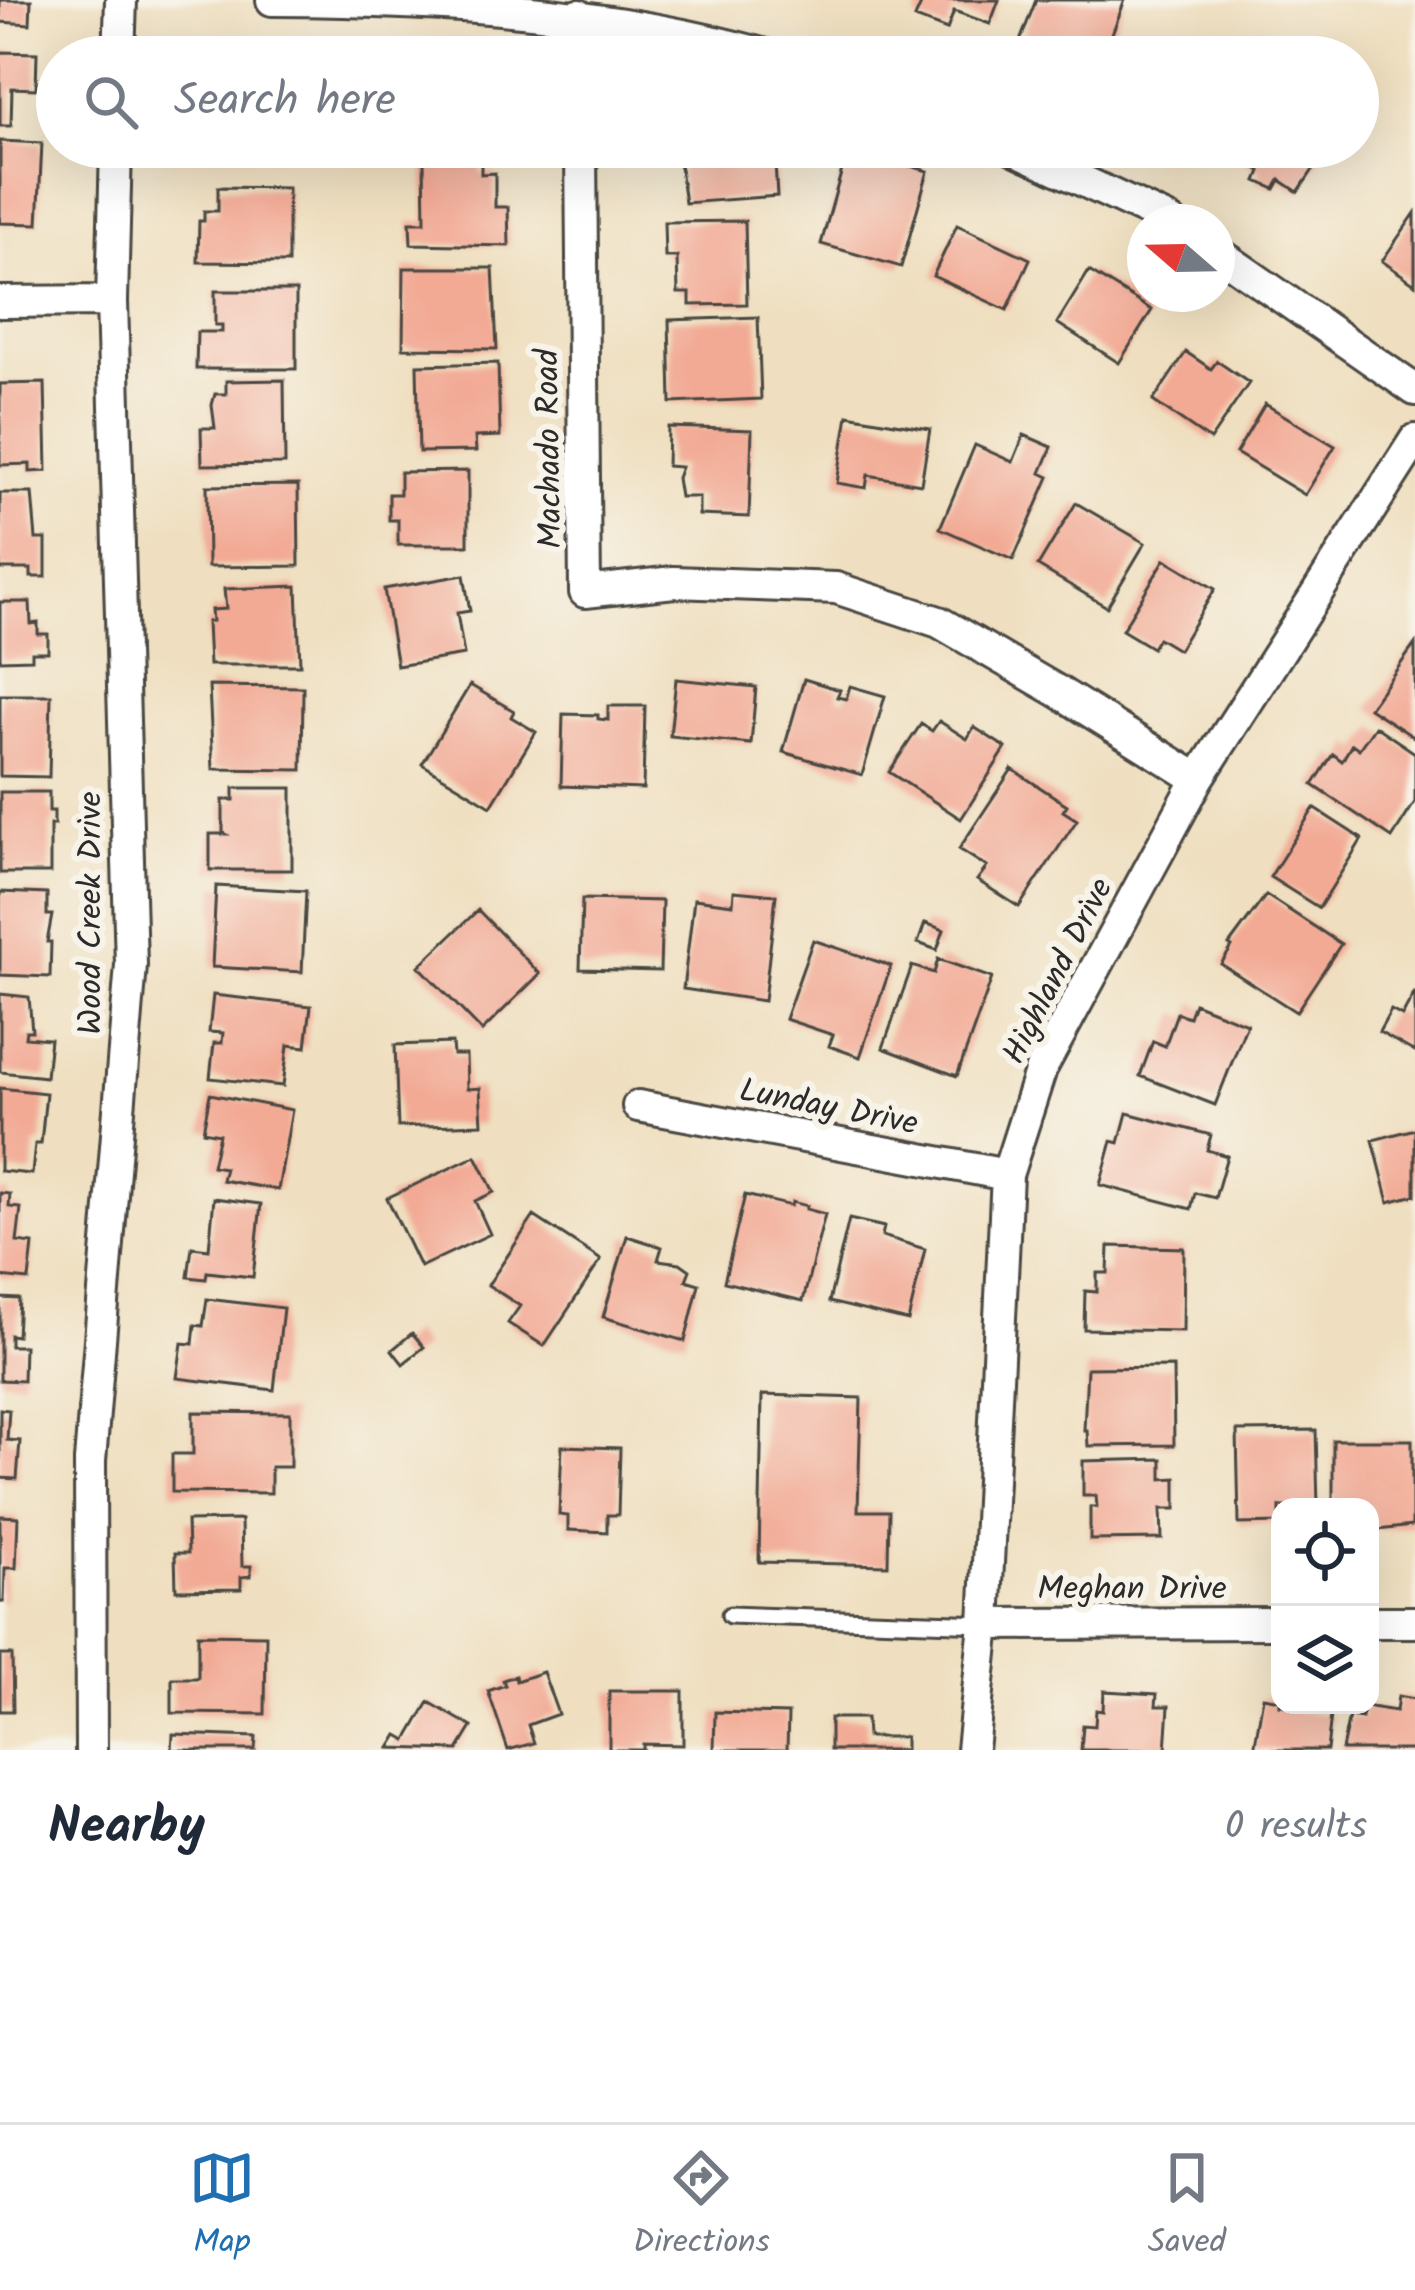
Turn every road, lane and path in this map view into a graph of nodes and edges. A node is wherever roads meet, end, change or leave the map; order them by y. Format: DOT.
graph roads {
  1 [pos="121,0"];
  2 [pos="272,0"];
  3 [pos="579,15"];
  4 [pos="120,36"];
  5 [pos="580,36"];
  6 [pos="676,36"];
  7 [pos="115,168"];
  8 [pos="580,168"];
  9 [pos="1055,168"];
  10 [pos="1132,204"];
  11 [pos="1235,264"];
  12 [pos="112,301"];
  13 [pos="0,302"];
  14 [pos="1415,390"];
  15 [pos="1415,440"];
  16 [pos="1198,779"];
  17 [pos="638,1106"];
  18 [pos="1007,1175"];
  19 [pos="730,1615"];
  20 [pos="1379,1622"];
  21 [pos="1415,1622"];
  22 [pos="1271,1623"];
  23 [pos="985,1624"];
  24 [pos="91,1750"];
  25 [pos="972,1750"];
  1 -- 4 [label="street"];
  2 -- 3 [label="street"];
  3 -- 5 [label="street"];
  3 -- 6 [label="street"];
  7 -- 12 [label="street, Wood Creek Drive"];
  8 -- 16 [label="street, Machado Road"];
  9 -- 10 [label="street"];
  11 -- 14 [label="street"];
  12 -- 13 [label="street"];
  12 -- 24 [label="street, Wood Creek Drive"];
  15 -- 16 [label="street, Highland Drive"];
  16 -- 18 [label="street, Highland Drive"];
  17 -- 18 [label="street, Lunday Drive"];
  18 -- 23 [label="street, Highland Drive"];
  19 -- 23 [label="lane"];
  20 -- 21 [label="street"];
  22 -- 23 [label="street, Meghan Drive"];
  23 -- 25 [label="street, Highland Drive"];
}
